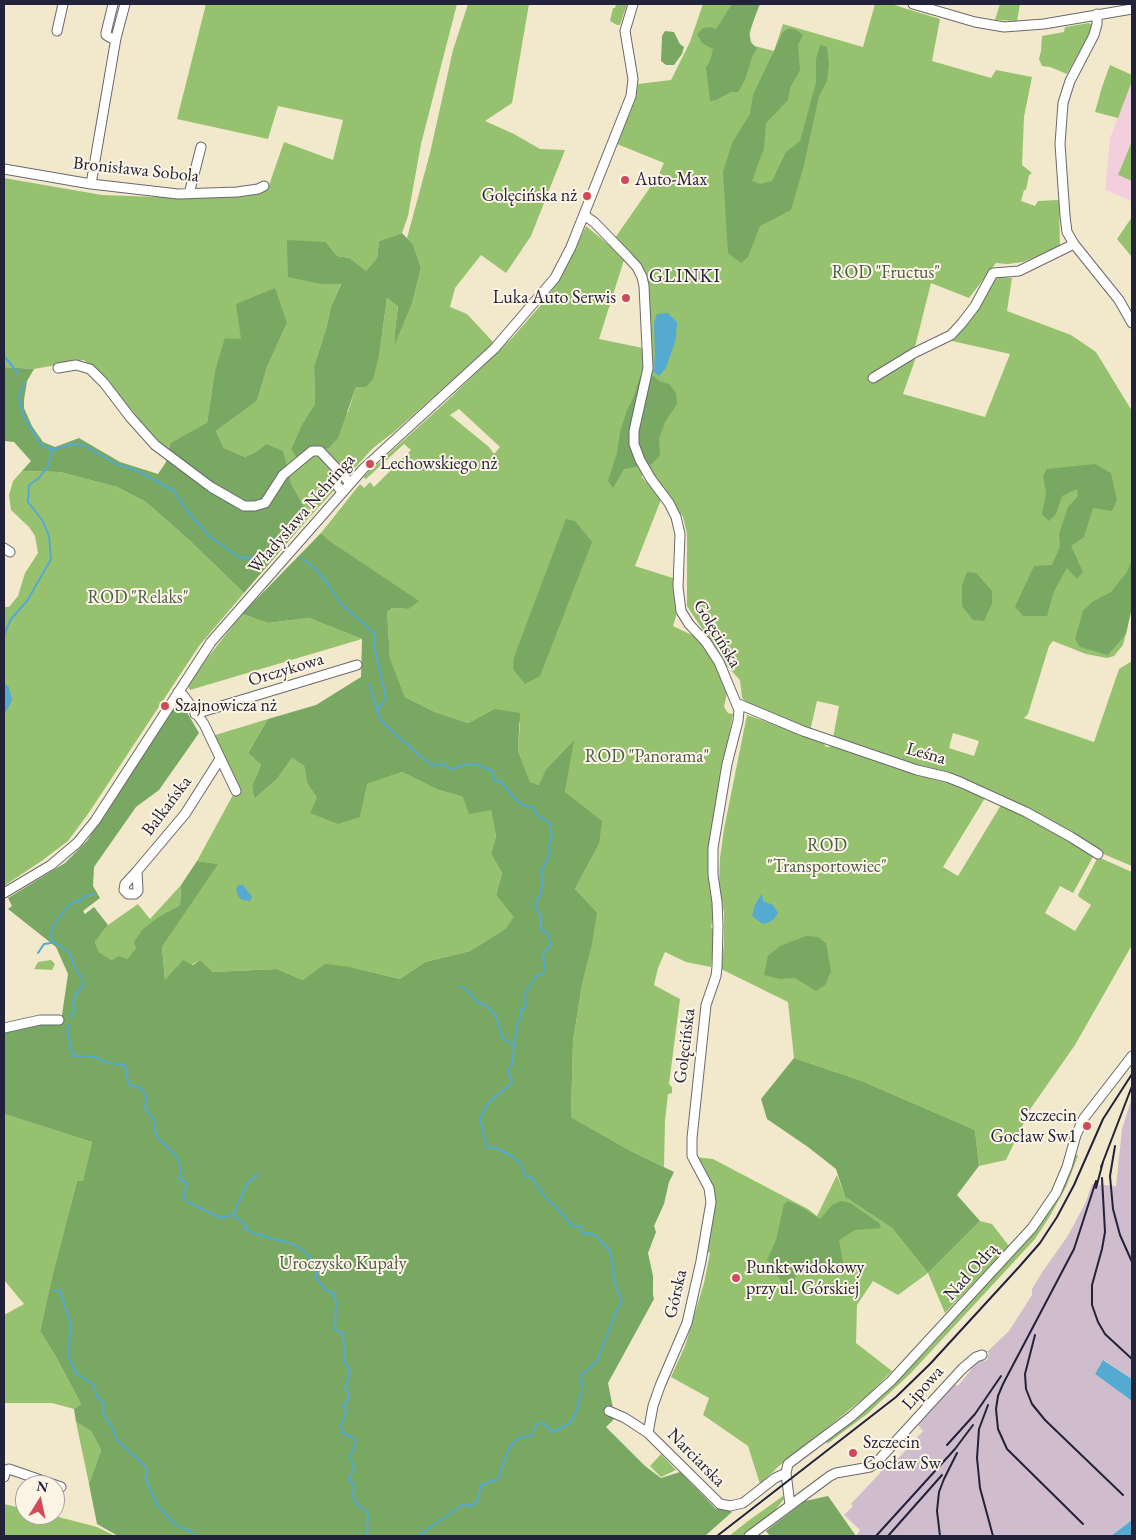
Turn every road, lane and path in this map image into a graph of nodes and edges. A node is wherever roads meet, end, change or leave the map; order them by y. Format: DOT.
graph roads {
  1 [pos="63,4"];
  2 [pos="113,4"];
  3 [pos="125,4"];
  4 [pos="633,4"];
  5 [pos="913,4"];
  6 [pos="1132,9"];
  7 [pos="1097,14"];
  8 [pos="57,31"];
  9 [pos="111,38"];
  10 [pos="201,148"];
  11 [pos="4,169"];
  12 [pos="91,184"];
  13 [pos="264,186"];
  14 [pos="190,194"];
  15 [pos="584,215"];
  16 [pos="1074,244"];
  17 [pos="1132,323"];
  18 [pos="58,368"];
  19 [pos="872,378"];
  20 [pos="338,470"];
  21 [pos="350,483"];
  22 [pos="342,492"];
  23 [pos="357,665"];
  24 [pos="178,692"];
  25 [pos="736,703"];
  26 [pos="195,714"];
  27 [pos="220,758"];
  28 [pos="236,791"];
  29 [pos="1098,854"];
  30 [pos="137,870"];
  31 [pos="4,894"];
  32 [pos="59,1020"];
  33 [pos="4,1028"];
  34 [pos="1132,1056"];
  35 [pos="694,1160"];
  36 [pos="982,1355"];
  37 [pos="609,1411"];
  38 [pos="648,1433"];
  39 [pos="786,1473"];
  40 [pos="26,1475"];
  41 [pos="4,1477"];
  42 [pos="790,1505"];
  43 [pos="749,1536"];
  1 -- 8 [label="street"];
  2 -- 9 [label="street"];
  3 -- 12 [label="street"];
  4 -- 15 [label="street, Władysława Nehringa"];
  5 -- 7 [label="street"];
  6 -- 7 [label="street"];
  7 -- 16 [label="street"];
  10 -- 14 [label="street"];
  11 -- 12 [label="street, Bronisława Sobola"];
  12 -- 14 [label="street, Bronisława Sobola"];
  13 -- 14 [label="street, Bronisława Sobola"];
  15 -- 21 [label="street, Władysława Nehringa"];
  15 -- 25 [label="street, Golęcińska"];
  16 -- 17 [label="street"];
  16 -- 19 [label="street"];
  18 -- 20 [label="street"];
  20 -- 21 [label="street"];
  20 -- 22 [label="street"];
  21 -- 22 [label="street, Władysława Nehringa"];
  22 -- 24 [label="street, Władysława Nehringa"];
  23 -- 26 [label="street, Orczykowa"];
  24 -- 26 [label="street"];
  24 -- 31 [label="street, Władysława Nehringa"];
  25 -- 29 [label="street, Leśna"];
  25 -- 35 [label="street, Golęcińska"];
  26 -- 27 [label="street"];
  27 -- 28 [label="street"];
  27 -- 30 [label="street, Bałkańska"];
  32 -- 33 [label="street"];
  34 -- 39 [label="street, Nad Odrą"];
  35 -- 38 [label="street, Górska"];
  36 -- 42 [label="street, Lipowa"];
  37 -- 38 [label="street, Narciarska"];
  38 -- 39 [label="street, Narciarska"];
  39 -- 42 [label="street"];
  40 -- 41 [label="street"];
  42 -- 43 [label="street, Lipowa"];
}
